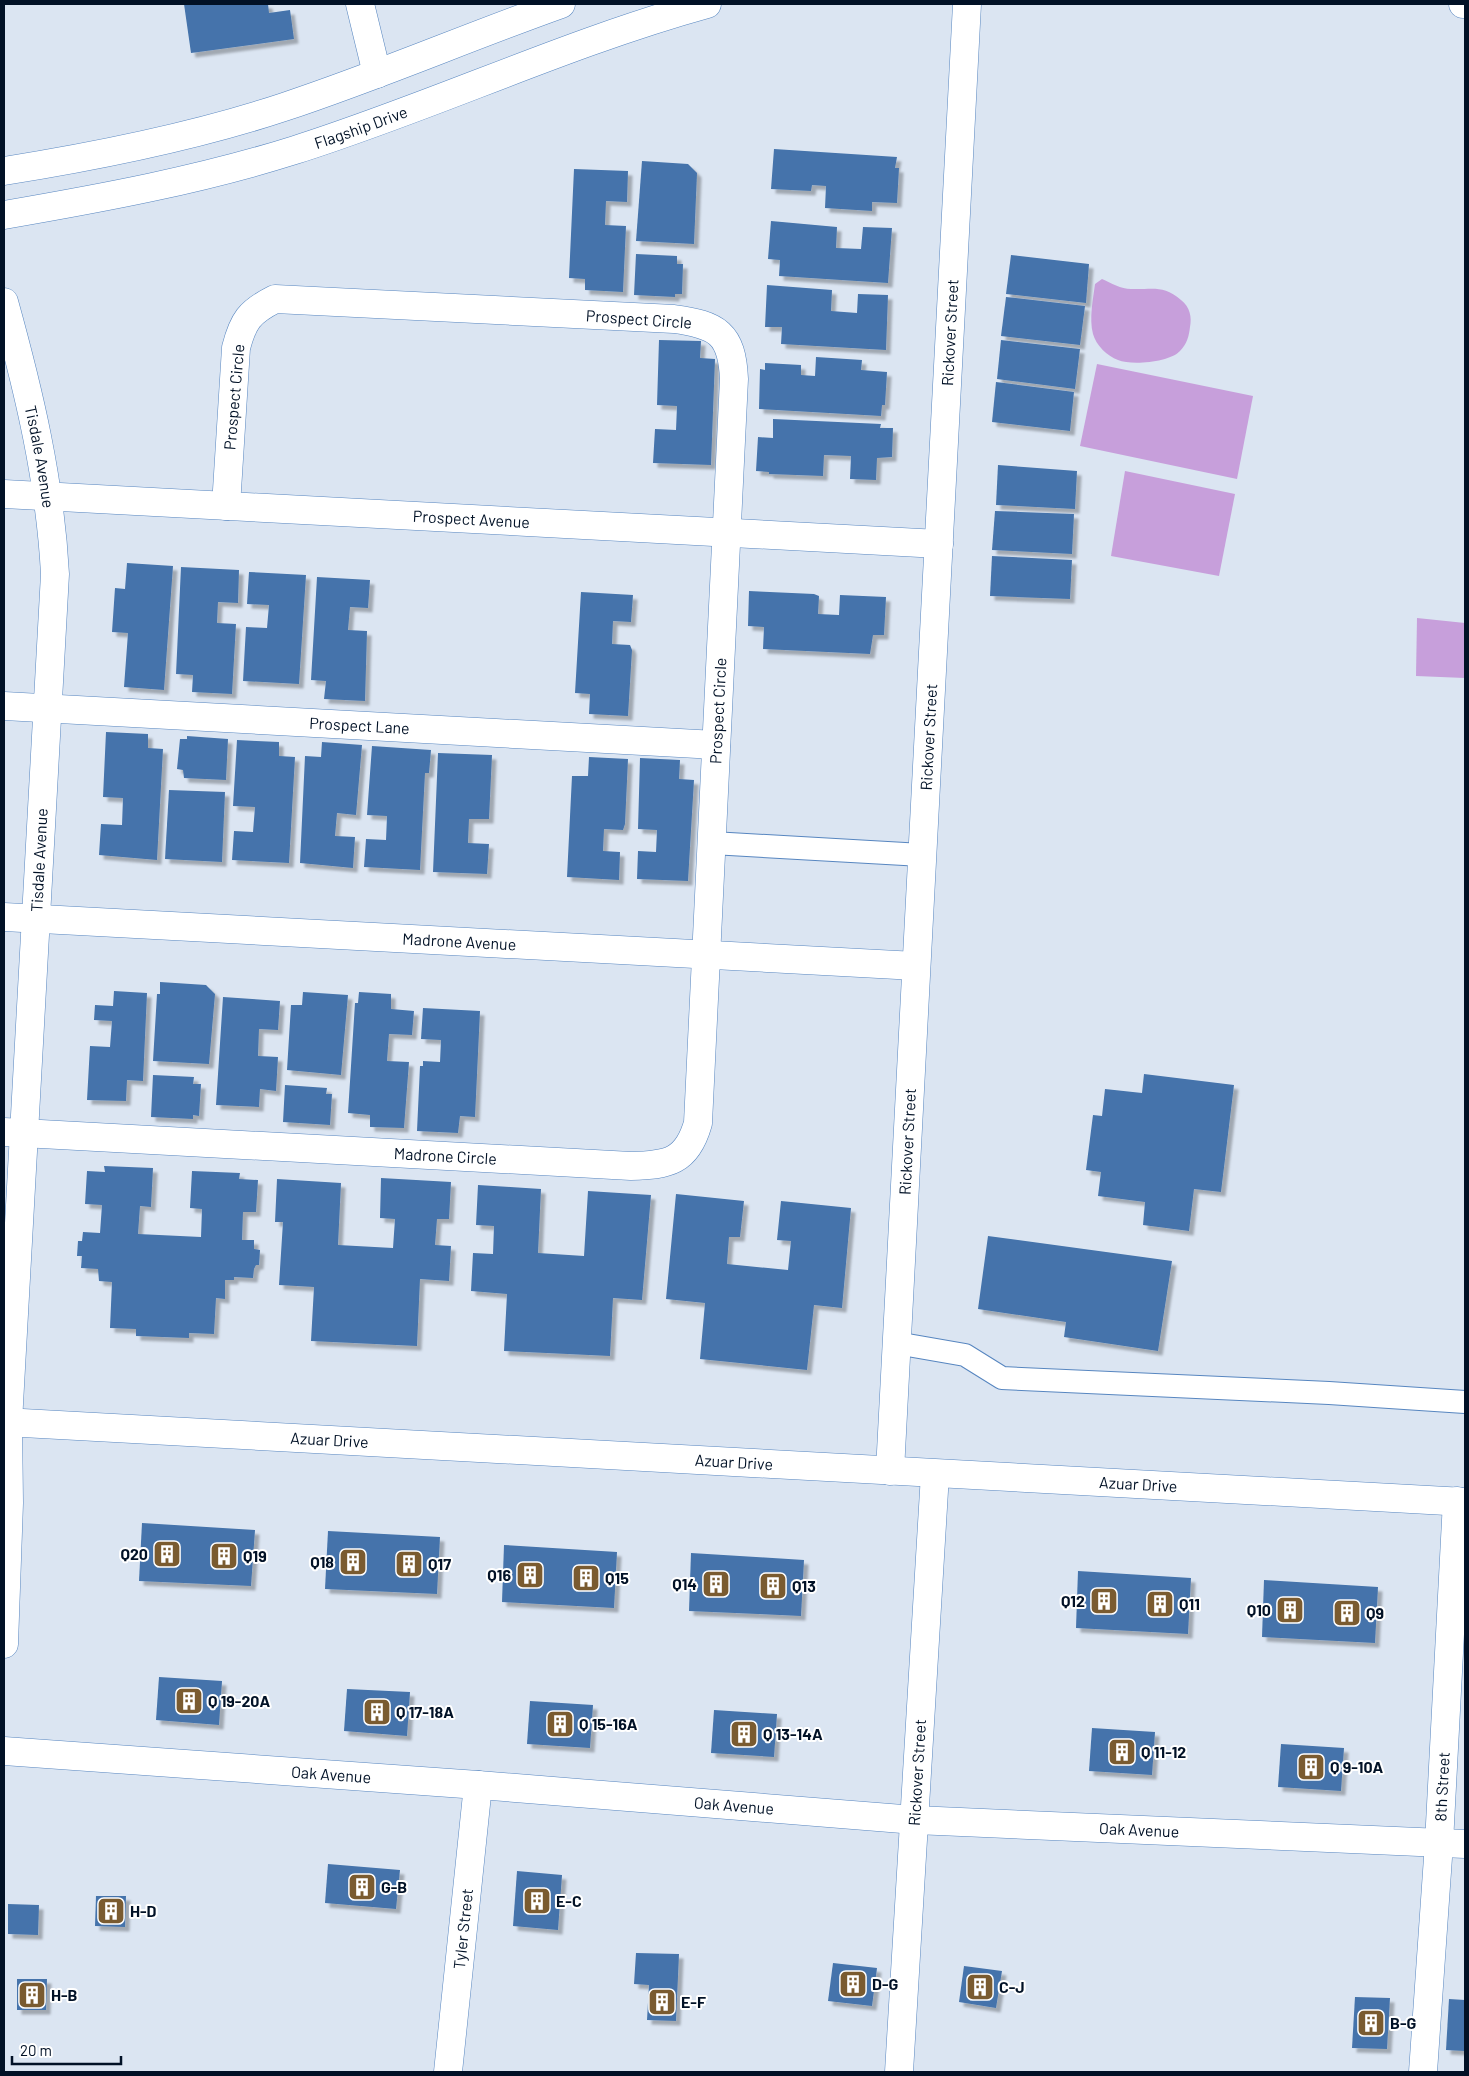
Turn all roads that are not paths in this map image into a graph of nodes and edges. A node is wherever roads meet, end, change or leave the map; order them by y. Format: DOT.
graph roads {
  1 [pos="360,4"];
  2 [pos="561,4"];
  3 [pos="707,4"];
  4 [pos="967,4"];
  5 [pos="377,74"];
  6 [pos="4,171"];
  7 [pos="4,215"];
  8 [pos="4,302"];
  9 [pos="4,494"];
  10 [pos="49,497"];
  11 [pos="226,506"];
  12 [pos="727,533"];
  13 [pos="939,544"];
  14 [pos="4,706"];
  15 [pos="47,709"];
  16 [pos="716,744"];
  17 [pos="712,843"];
  18 [pos="922,855"];
  19 [pos="4,917"];
  20 [pos="35,919"];
  21 [pos="706,955"];
  22 [pos="916,966"];
  23 [pos="14,1132"];
  24 [pos="896,1344"];
  25 [pos="1465,1402"];
  26 [pos="6,1422"];
  27 [pos="890,1471"];
  28 [pos="935,1474"];
  29 [pos="1461,1502"];
  30 [pos="4,1644"];
  31 [pos="4,1751"];
  32 [pos="478,1784"];
  33 [pos="915,1820"];
  34 [pos="1438,1843"];
  35 [pos="1465,1844"];
  36 [pos="448,2072"];
  37 [pos="899,2072"];
  38 [pos="1422,2072"];
  1 -- 5 [label="street"];
  2 -- 5 [label="street"];
  3 -- 7 [label="street, Flagship Drive"];
  4 -- 13 [label="street, Rickover Street"];
  5 -- 6 [label="street"];
  8 -- 10 [label="street, Tisdale Avenue"];
  9 -- 10 [label="street, Prospect Avenue"];
  10 -- 11 [label="street, Prospect Avenue"];
  10 -- 15 [label="street, Tisdale Avenue"];
  11 -- 12 [label="street, Prospect Avenue"];
  11 -- 12 [label="street, Prospect Circle"];
  12 -- 13 [label="street, Prospect Avenue"];
  12 -- 16 [label="street, Prospect Circle"];
  13 -- 18 [label="street, Rickover Street"];
  14 -- 15 [label="street, Prospect Lane"];
  15 -- 16 [label="street, Prospect Lane"];
  15 -- 20 [label="street, Tisdale Avenue"];
  16 -- 17 [label="street, Prospect Circle"];
  17 -- 18 [label="lane"];
  17 -- 21 [label="street, Prospect Circle"];
  18 -- 22 [label="street, Rickover Street"];
  19 -- 20 [label="street, Madrone Avenue"];
  20 -- 21 [label="street, Madrone Avenue"];
  20 -- 23 [label="street, Tisdale Avenue"];
  21 -- 22 [label="street, Madrone Avenue"];
  21 -- 23 [label="street, Madrone Circle"];
  22 -- 24 [label="street, Rickover Street"];
  23 -- 26 [label="street, Tisdale Avenue"];
  24 -- 25 [label="lane"];
  24 -- 27 [label="street, Rickover Street"];
  26 -- 27 [label="street, Azuar Drive"];
  26 -- 30 [label="street, Tisdale Avenue"];
  27 -- 28 [label="street, Azuar Drive"];
  28 -- 29 [label="street, Azuar Drive"];
  28 -- 33 [label="street, Rickover Street"];
  29 -- 34 [label="street, 8th Street"];
  31 -- 32 [label="street, Oak Avenue"];
  32 -- 33 [label="street, Oak Avenue"];
  32 -- 36 [label="street, Tyler Street"];
  33 -- 34 [label="street, Oak Avenue"];
  33 -- 37 [label="street, Rickover Street"];
  34 -- 35 [label="street, Oak Avenue"];
  34 -- 38 [label="street, 8th Street"];
}
